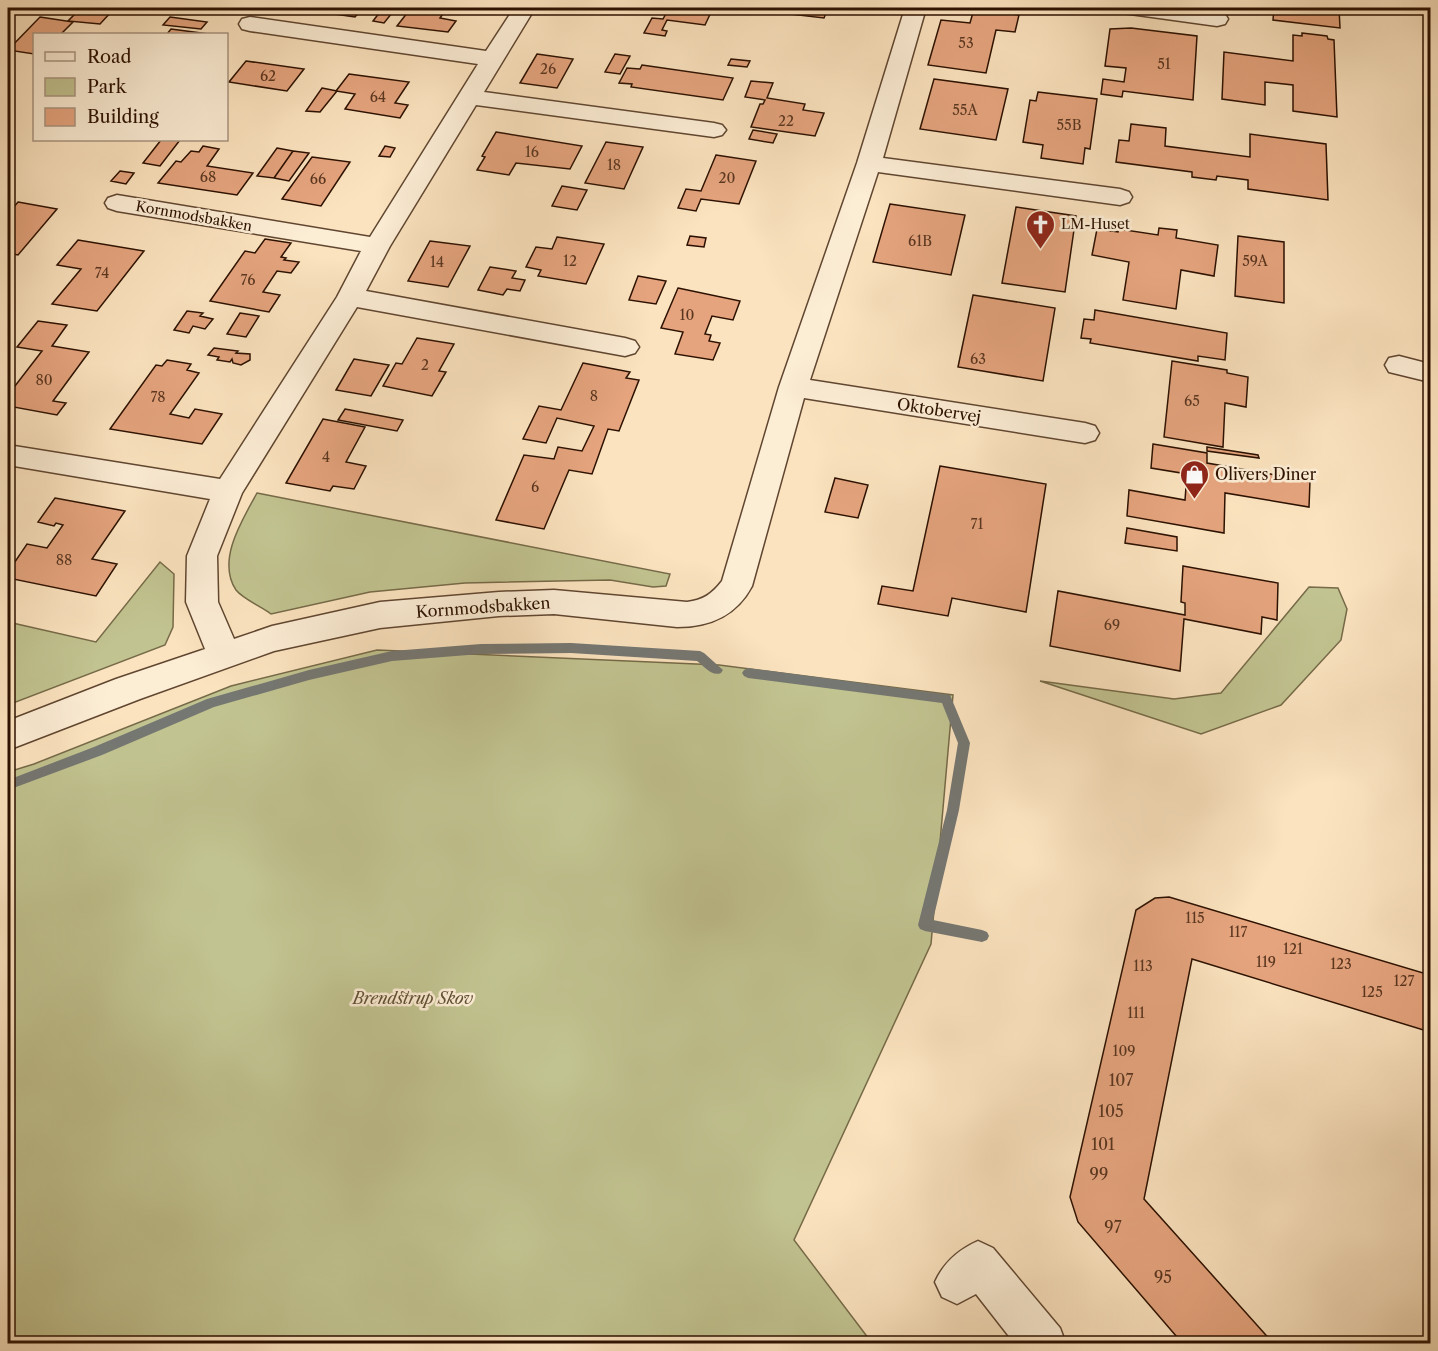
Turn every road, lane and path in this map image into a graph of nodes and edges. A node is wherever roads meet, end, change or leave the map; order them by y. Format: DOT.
graph roads {
  1 [pos="525,8"];
  2 [pos="915,8"];
  3 [pos="1130,8"];
  4 [pos="1217,19"];
  5 [pos="250,24"];
  6 [pos="493,59"];
  7 [pos="470,97"];
  8 [pos="714,130"];
  9 [pos="868,163"];
  10 [pos="1120,197"];
  11 [pos="117,203"];
  12 [pos="377,246"];
  13 [pos="350,297"];
  14 [pos="625,347"];
  15 [pos="1399,365"];
  16 [pos="1431,374"];
  17 [pos="793,387"];
  18 [pos="1085,433"];
  19 [pos="8,455"];
  20 [pos="228,491"];
  21 [pos="224,655"];
  22 [pos="8,736"];
  23 [pos="957,1282"];
  24 [pos="1044,1344"];
  1 -- 6 [label="street"];
  2 -- 9 [label="street"];
  3 -- 4 [label="street"];
  5 -- 6 [label="street"];
  6 -- 7 [label="street"];
  7 -- 8 [label="street"];
  7 -- 12 [label="street"];
  9 -- 10 [label="street"];
  9 -- 17 [label="street"];
  11 -- 12 [label="street, Kornmodsbakken"];
  12 -- 13 [label="street"];
  13 -- 14 [label="street"];
  13 -- 20 [label="street"];
  15 -- 16 [label="street"];
  17 -- 18 [label="street, Oktobervej"];
  17 -- 21 [label="street, Kornmodsbakken"];
  19 -- 20 [label="street"];
  20 -- 21 [label="street"];
  21 -- 22 [label="street, Kornmodsbakken"];
  23 -- 24 [label="street"];
}
